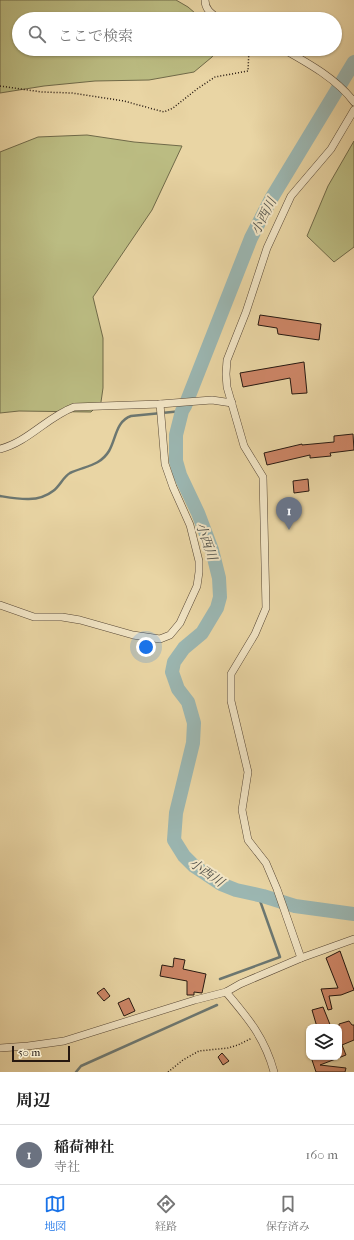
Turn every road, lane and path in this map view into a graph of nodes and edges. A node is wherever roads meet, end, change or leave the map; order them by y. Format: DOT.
graph roads {
  1 [pos="205,0"];
  2 [pos="210,12"];
  3 [pos="249,56"];
  4 [pos="294,56"];
  5 [pos="0,86"];
  6 [pos="354,102"];
  7 [pos="354,110"];
  8 [pos="232,402"];
  9 [pos="160,404"];
  10 [pos="0,449"];
  11 [pos="0,605"];
  12 [pos="354,939"];
  13 [pos="301,958"];
  14 [pos="226,992"];
  15 [pos="259,1034"];
  16 [pos="0,1048"];
  17 [pos="168,1072"];
  18 [pos="274,1072"];
  1 -- 2 [label="street"];
  3 -- 5 [label="path"];
  4 -- 6 [label="street"];
  7 -- 8 [label="street"];
  8 -- 9 [label="street"];
  8 -- 13 [label="street"];
  9 -- 10 [label="street"];
  9 -- 11 [label="street"];
  12 -- 13 [label="street"];
  13 -- 14 [label="street"];
  14 -- 15 [label="street"];
  14 -- 16 [label="street"];
  15 -- 17 [label="path"];
  15 -- 18 [label="street"];
}
